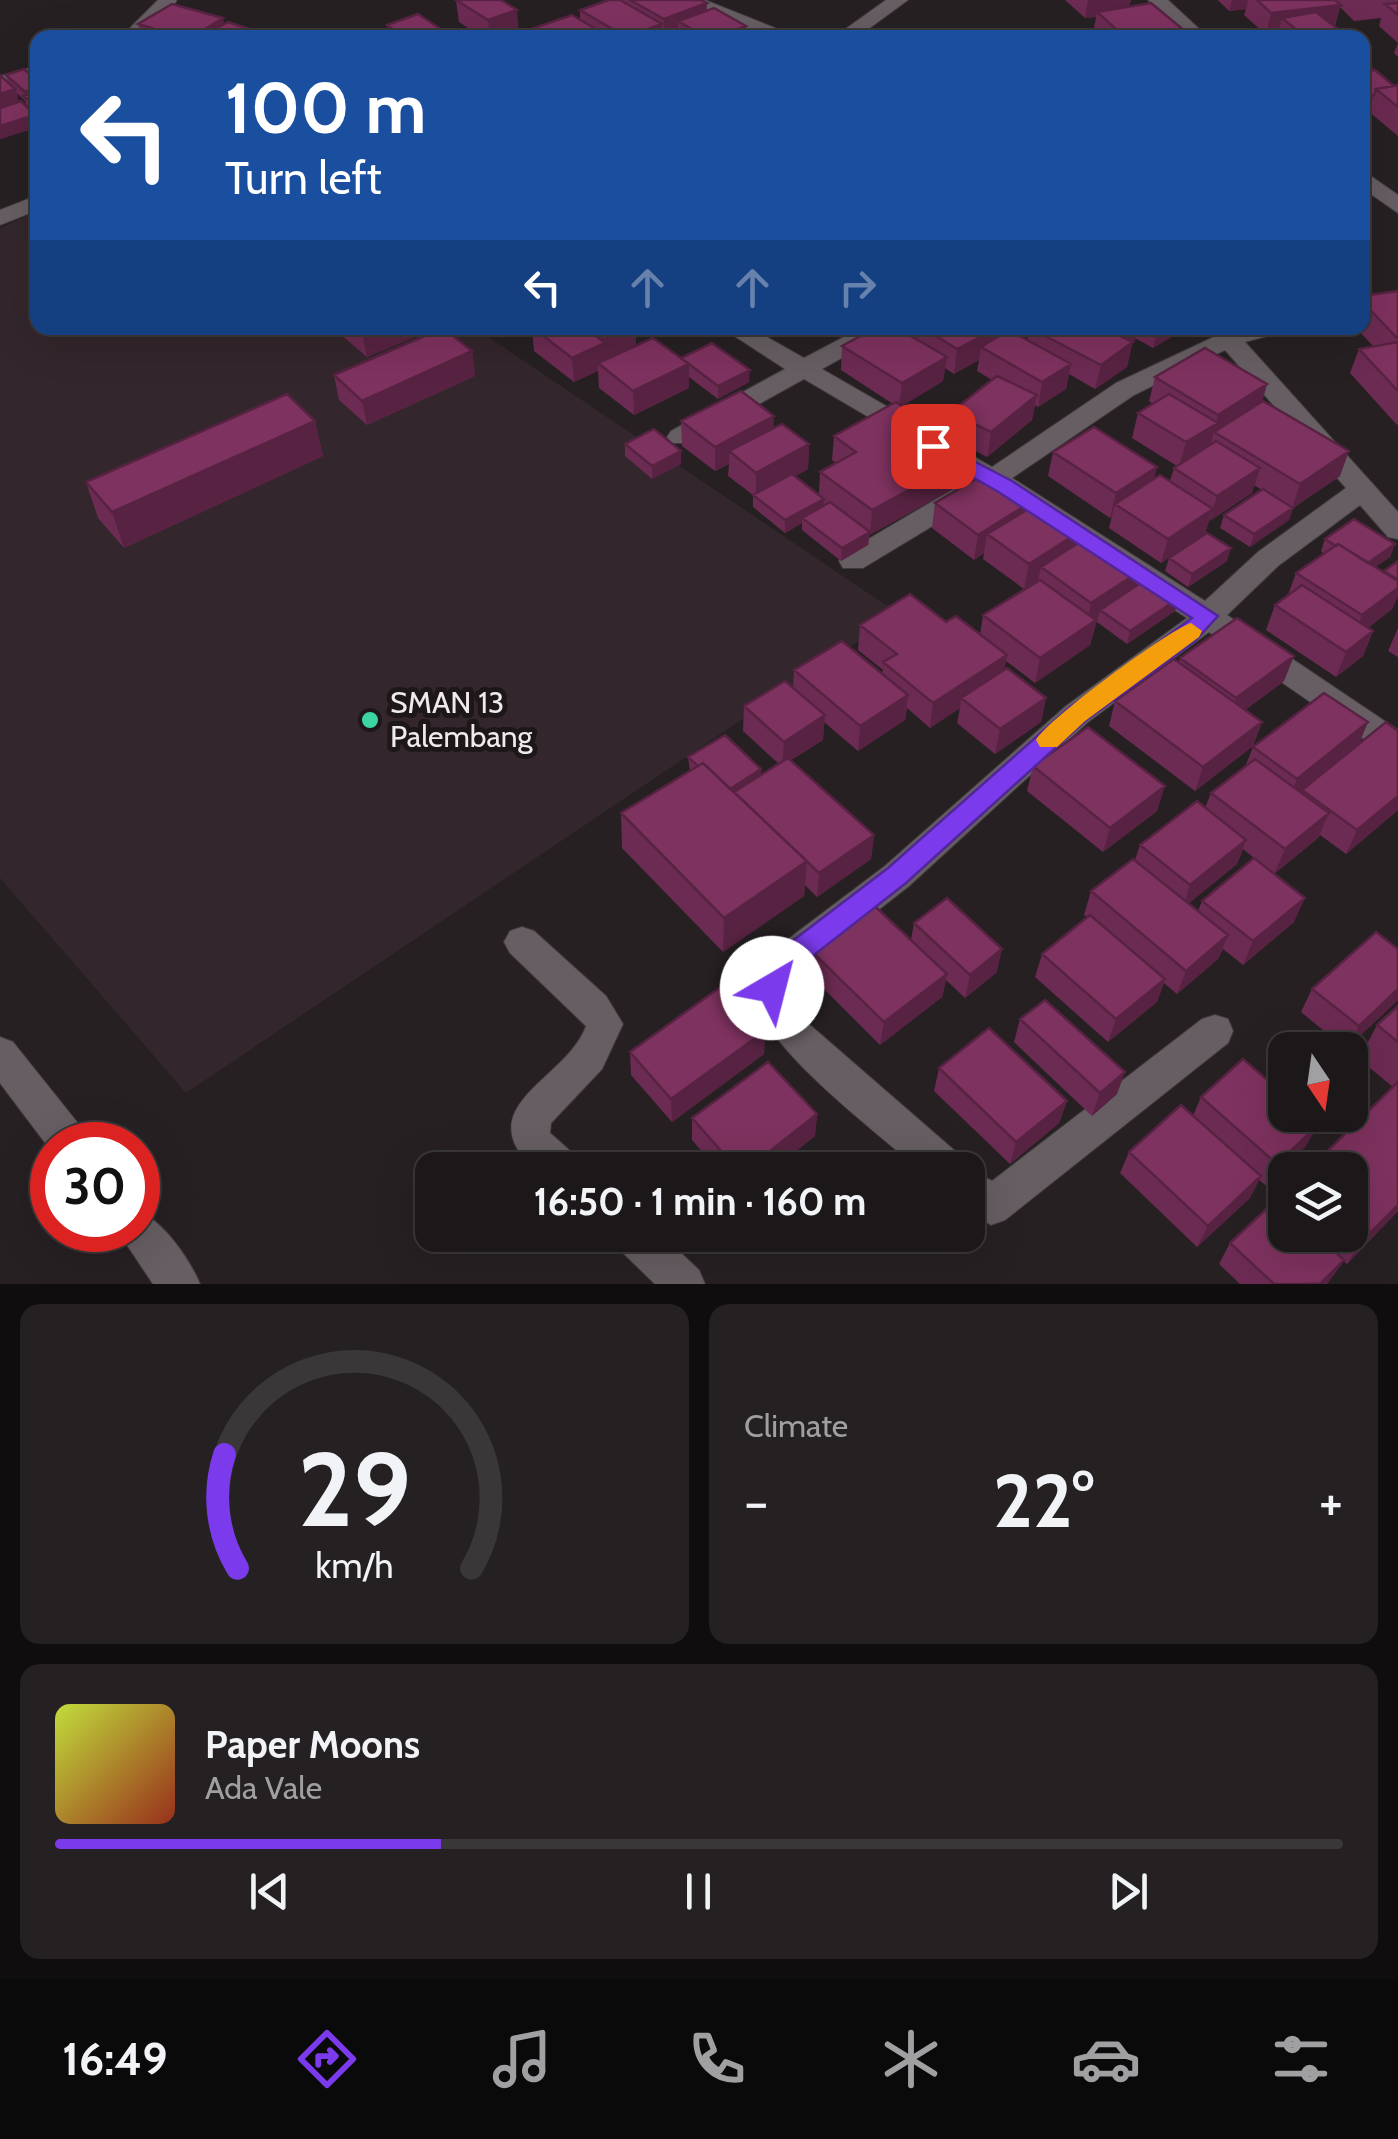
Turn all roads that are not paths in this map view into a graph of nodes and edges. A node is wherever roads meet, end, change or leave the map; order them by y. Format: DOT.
graph roads {
  1 [pos="168,0"];
  2 [pos="688,0"];
  3 [pos="899,0"];
  4 [pos="1158,0"];
  5 [pos="139,30"];
  6 [pos="770,30"];
  7 [pos="854,30"];
  8 [pos="1191,30"];
  9 [pos="30,74"];
  10 [pos="0,82"];
  11 [pos="1370,183"];
  12 [pos="30,205"];
  13 [pos="1398,206"];
  14 [pos="0,218"];
  15 [pos="747,335"];
  16 [pos="866,335"];
  17 [pos="1244,335"];
  18 [pos="1229,339"];
  19 [pos="808,369"];
  20 [pos="680,437"];
  21 [pos="991,479"];
  22 [pos="1362,490"];
  23 [pos="1398,530"];
  24 [pos="853,561"];
  25 [pos="1207,616"];
  26 [pos="1398,746"];
  27 [pos="522,942"];
  28 [pos="1215,1030"];
  29 [pos="0,1054"];
  30 [pos="52,1122"];
  31 [pos="543,1152"];
  32 [pos="928,1152"];
  33 [pos="985,1201"];
  34 [pos="154,1252"];
  35 [pos="651,1252"];
  36 [pos="179,1284"];
  37 [pos="684,1284"];
  1 -- 5 [label="street"];
  2 -- 6 [label="street"];
  3 -- 7 [label="street"];
  4 -- 8 [label="street"];
  9 -- 10 [label="street"];
  11 -- 13 [label="street"];
  12 -- 14 [label="street"];
  15 -- 19 [label="street"];
  16 -- 19 [label="street"];
  17 -- 18 [label="street"];
  18 -- 21 [label="street"];
  18 -- 22 [label="street"];
  19 -- 20 [label="street"];
  19 -- 21 [label="street"];
  21 -- 24 [label="street"];
  21 -- 25 [label="street"];
  22 -- 23 [label="street"];
  22 -- 25 [label="street"];
  25 -- 26 [label="street"];
  25 -- 32 [label="street"];
  27 -- 31 [label="street"];
  28 -- 33 [label="street"];
  29 -- 30 [label="street"];
  34 -- 36 [label="street"];
  35 -- 37 [label="street"];
}
